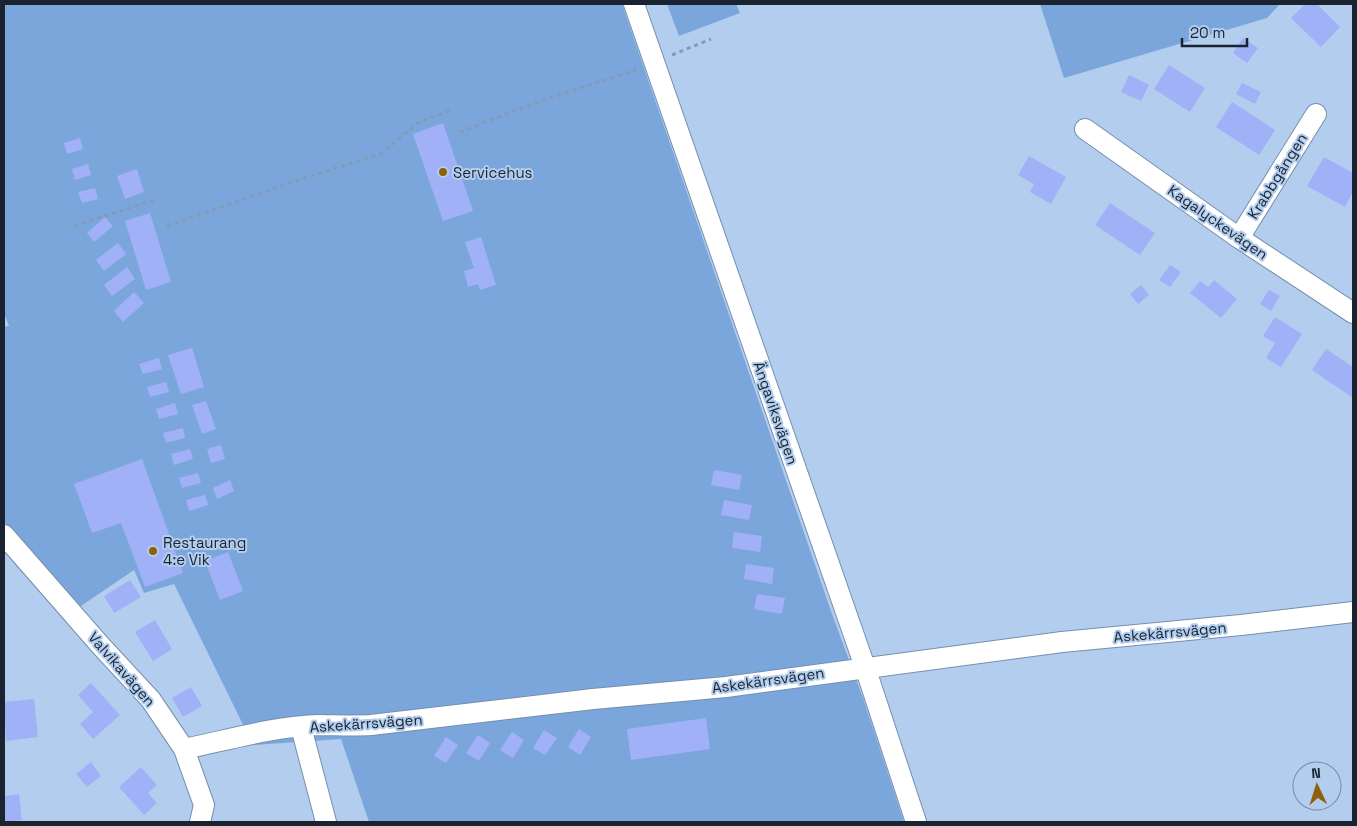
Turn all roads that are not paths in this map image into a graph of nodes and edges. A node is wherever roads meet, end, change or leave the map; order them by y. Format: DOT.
graph roads {
  1 [pos="634,4"];
  2 [pos="1316,114"];
  3 [pos="1086,129"];
  4 [pos="1239,238"];
  5 [pos="1353,313"];
  6 [pos="4,535"];
  7 [pos="1353,612"];
  8 [pos="865,667"];
  9 [pos="300,727"];
  10 [pos="184,749"];
  11 [pos="200,822"];
  12 [pos="326,822"];
  13 [pos="916,822"];
  1 -- 8 [label="street, Ängaviksvägen"];
  2 -- 4 [label="street, Krabbgången"];
  3 -- 4 [label="street, Kagalyckevägen"];
  4 -- 5 [label="street, Kagalyckevägen"];
  6 -- 10 [label="street, Valvikavägen"];
  7 -- 8 [label="street, Askekärrsvägen"];
  8 -- 9 [label="street, Askekärrsvägen"];
  8 -- 13 [label="street, Ängaviksvägen"];
  9 -- 10 [label="street, Askekärrsvägen"];
  9 -- 12 [label="street"];
  10 -- 11 [label="street, Valvikavägen"];
}
